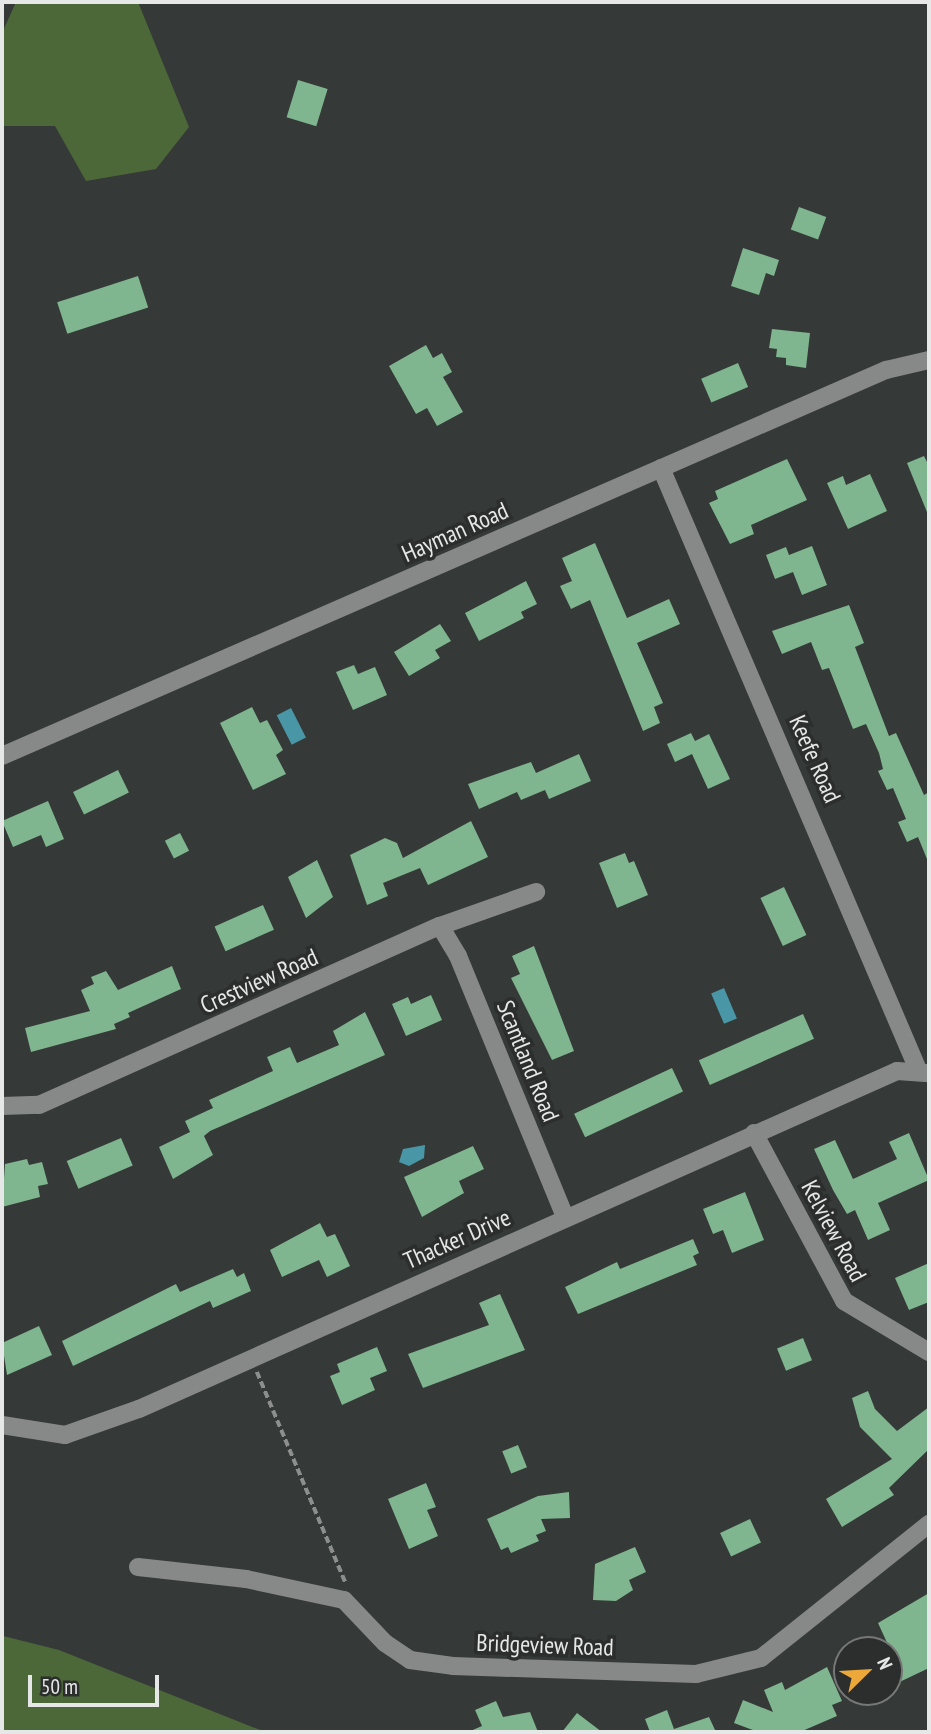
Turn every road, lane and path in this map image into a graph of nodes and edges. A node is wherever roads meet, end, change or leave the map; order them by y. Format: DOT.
graph roads {
  1 [pos="929,360"];
  2 [pos="661,468"];
  3 [pos="2,756"];
  4 [pos="536,892"];
  5 [pos="440,926"];
  6 [pos="924,1073"];
  7 [pos="2,1106"];
  8 [pos="754,1133"];
  9 [pos="565,1217"];
  10 [pos="929,1352"];
  11 [pos="251,1359"];
  12 [pos="2,1425"];
  13 [pos="929,1524"];
  14 [pos="138,1567"];
  15 [pos="344,1600"];
  1 -- 2 [label="street, Hayman Road"];
  2 -- 3 [label="street, Hayman Road"];
  2 -- 6 [label="street, Keefe Road"];
  4 -- 5 [label="street, Crestview Road"];
  5 -- 7 [label="street, Crestview Road"];
  5 -- 9 [label="street, Scantland Road"];
  6 -- 8 [label="street, Thacker Drive"];
  8 -- 9 [label="street, Thacker Drive"];
  8 -- 10 [label="street, Kelview Road"];
  9 -- 11 [label="street, Thacker Drive"];
  11 -- 12 [label="street, Thacker Drive"];
  11 -- 15 [label="path"];
  13 -- 15 [label="street, Bridgeview Road"];
  14 -- 15 [label="street"];
}
